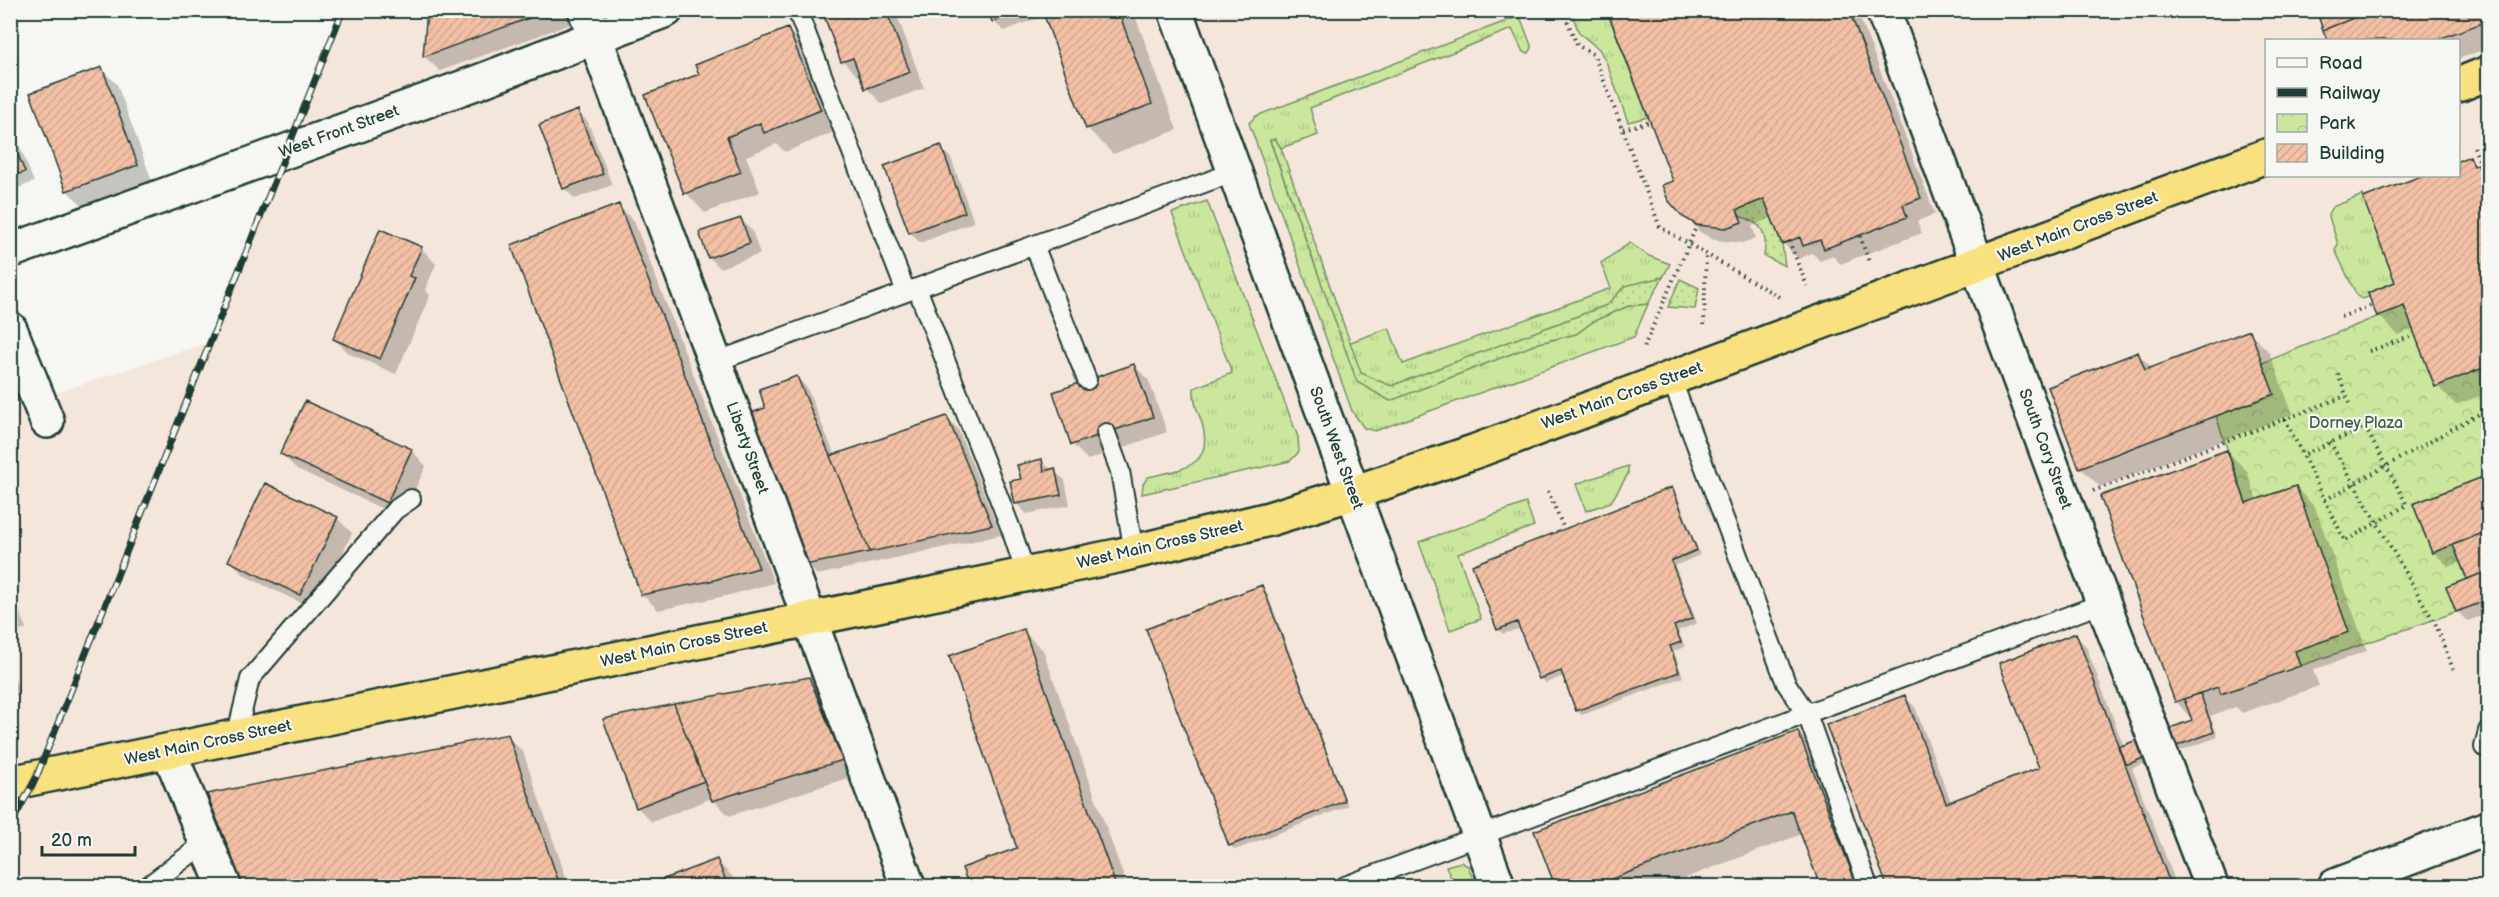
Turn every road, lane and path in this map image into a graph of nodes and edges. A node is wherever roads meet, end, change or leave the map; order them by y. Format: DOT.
graph roads {
  1 [pos="666,10"];
  2 [pos="797,10"];
  3 [pos="1175,10"];
  4 [pos="1563,10"];
  5 [pos="1883,10"];
  6 [pos="590,23"];
  7 [pos="2488,74"];
  8 [pos="2460,84"];
  9 [pos="1650,122"];
  10 [pos="1623,129"];
  11 [pos="2474,147"];
  12 [pos="2265,156"];
  13 [pos="1234,172"];
  14 [pos="2488,184"];
  15 [pos="1697,225"];
  16 [pos="1860,236"];
  17 [pos="1789,241"];
  18 [pos="1689,243"];
  19 [pos="1034,245"];
  20 [pos="10,251"];
  21 [pos="1706,253"];
  22 [pos="1869,262"];
  23 [pos="1977,265"];
  24 [pos="1807,286"];
  25 [pos="911,290"];
  26 [pos="1779,297"];
  27 [pos="2372,305"];
  28 [pos="2341,317"];
  29 [pos="1704,325"];
  30 [pos="10,329"];
  31 [pos="2410,337"];
  32 [pos="1644,347"];
  33 [pos="2369,351"];
  34 [pos="715,362"];
  35 [pos="2338,374"];
  36 [pos="1671,378"];
  37 [pos="1088,380"];
  38 [pos="2346,396"];
  39 [pos="2350,405"];
  40 [pos="2488,409"];
  41 [pos="2285,418"];
  42 [pos="47,422"];
  43 [pos="1106,433"];
  44 [pos="2330,442"];
  45 [pos="2303,455"];
  46 [pos="2386,466"];
  47 [pos="2354,484"];
  48 [pos="1548,491"];
  49 [pos="1353,493"];
  50 [pos="411,499"];
  51 [pos="2325,500"];
  52 [pos="2065,502"];
  53 [pos="2376,523"];
  54 [pos="1564,529"];
  55 [pos="1134,552"];
  56 [pos="1026,574"];
  57 [pos="2103,603"];
  58 [pos="808,620"];
  59 [pos="2453,669"];
  60 [pos="1808,714"];
  61 [pos="236,737"];
  62 [pos="169,751"];
  63 [pos="10,783"];
  64 [pos="2488,828"];
  65 [pos="1479,837"];
  66 [pos="206,842"];
  67 [pos="148,886"];
  68 [pos="224,886"];
  69 [pos="908,886"];
  70 [pos="1345,886"];
  71 [pos="1498,886"];
  72 [pos="1868,886"];
  73 [pos="2211,886"];
  74 [pos="2335,886"];
  1 -- 6 [label="street, West Front Street"];
  2 -- 25 [label="lane"];
  3 -- 13 [label="street, South West Street"];
  4 -- 10 [label="path"];
  5 -- 23 [label="street, South Cory Street"];
  6 -- 20 [label="street, West Front Street"];
  6 -- 34 [label="street, Liberty Street"];
  7 -- 8 [label="highway"];
  9 -- 10 [label="path"];
  10 -- 18 [label="path"];
  11 -- 14 [label="path"];
  12 -- 23 [label="highway, West Main Cross Street"];
  13 -- 19 [label="lane"];
  13 -- 49 [label="street, South West Street"];
  15 -- 18 [label="path"];
  16 -- 22 [label="path"];
  17 -- 24 [label="path"];
  18 -- 21 [label="path"];
  18 -- 32 [label="path"];
  19 -- 25 [label="lane"];
  19 -- 37 [label="lane"];
  21 -- 26 [label="path"];
  21 -- 29 [label="path"];
  23 -- 36 [label="highway, West Main Cross Street"];
  23 -- 52 [label="street, South Cory Street"];
  25 -- 34 [label="lane"];
  25 -- 56 [label="lane"];
  27 -- 28 [label="path"];
  30 -- 42 [label="street"];
  31 -- 33 [label="path"];
  34 -- 58 [label="street, Liberty Street"];
  35 -- 38 [label="path"];
  36 -- 49 [label="highway, West Main Cross Street"];
  36 -- 60 [label="lane"];
  38 -- 39 [label="path"];
  38 -- 41 [label="path"];
  40 -- 46 [label="path"];
  41 -- 45 [label="path"];
  41 -- 52 [label="path"];
  43 -- 55 [label="lane"];
  44 -- 45 [label="path"];
  44 -- 46 [label="path"];
  44 -- 47 [label="path"];
  45 -- 51 [label="path"];
  46 -- 47 [label="path"];
  46 -- 53 [label="path"];
  47 -- 51 [label="path"];
  47 -- 53 [label="path"];
  48 -- 54 [label="path"];
  49 -- 55 [label="highway, West Main Cross Street"];
  49 -- 65 [label="street, South West Street"];
  50 -- 61 [label="lane"];
  51 -- 53 [label="path"];
  52 -- 57 [label="street, South Cory Street"];
  53 -- 59 [label="path"];
  55 -- 56 [label="highway, West Main Cross Street"];
  56 -- 58 [label="highway, West Main Cross Street"];
  57 -- 60 [label="lane"];
  57 -- 73 [label="street, South Cory Street"];
  58 -- 61 [label="highway, West Main Cross Street"];
  58 -- 69 [label="street, Liberty Street"];
  60 -- 65 [label="lane"];
  60 -- 72 [label="lane"];
  61 -- 62 [label="highway, West Main Cross Street"];
  62 -- 63 [label="highway, West Main Cross Street"];
  62 -- 66 [label="street"];
  64 -- 74 [label="street"];
  65 -- 70 [label="lane"];
  65 -- 71 [label="street, South West Street"];
  66 -- 67 [label="lane"];
  66 -- 68 [label="street"];
}
